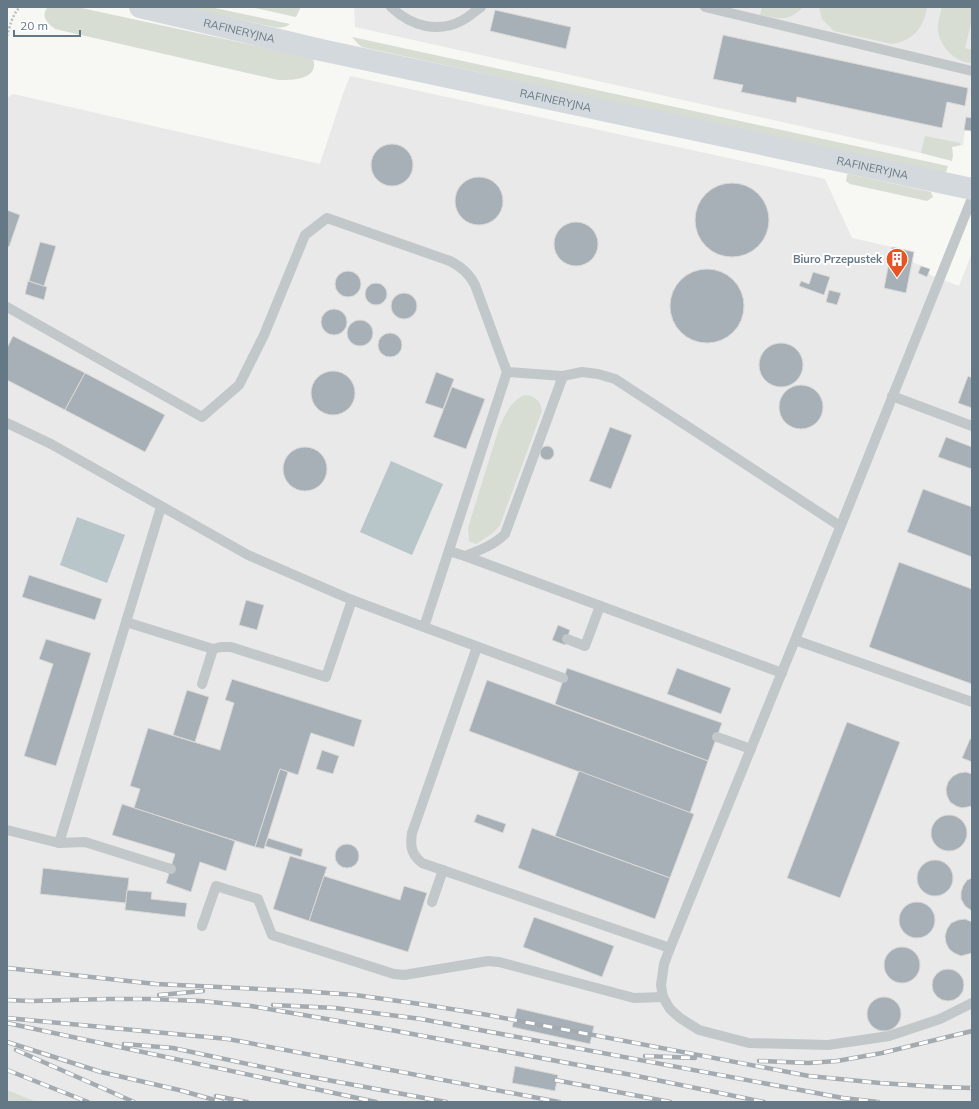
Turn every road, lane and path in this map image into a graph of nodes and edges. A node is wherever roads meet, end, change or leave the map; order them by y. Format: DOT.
graph roads {
  1 [pos="20,7"];
  2 [pos="140,7"];
  3 [pos="391,7"];
  4 [pos="481,7"];
  5 [pos="705,7"];
  6 [pos="7,36"];
  7 [pos="972,71"];
  8 [pos="972,189"];
  9 [pos="972,198"];
  10 [pos="7,307"];
  11 [pos="507,372"];
  12 [pos="563,376"];
  13 [pos="892,396"];
  14 [pos="7,423"];
  15 [pos="972,426"];
  16 [pos="161,507"];
  17 [pos="840,526"];
  18 [pos="449,551"];
  19 [pos="465,556"];
  20 [pos="352,600"];
  21 [pos="600,606"];
  22 [pos="126,622"];
  23 [pos="424,627"];
  24 [pos="567,639"];
  25 [pos="795,640"];
  26 [pos="477,646"];
  27 [pos="213,649"];
  28 [pos="782,674"];
  29 [pos="563,678"];
  30 [pos="202,684"];
  31 [pos="972,702"];
  32 [pos="717,737"];
  33 [pos="751,749"];
  34 [pos="7,830"];
  35 [pos="59,843"];
  36 [pos="171,869"];
  37 [pos="443,870"];
  38 [pos="432,902"];
  39 [pos="202,926"];
  40 [pos="670,948"];
  41 [pos="663,997"];
  42 [pos="972,1003"];
  1 -- 6 [label="path"];
  2 -- 8 [label="street, RAFINERYJNA"];
  3 -- 4 [label="lane"];
  5 -- 7 [label="lane"];
  9 -- 13 [label="lane"];
  10 -- 11 [label="lane"];
  11 -- 12 [label="lane"];
  11 -- 18 [label="lane"];
  12 -- 17 [label="lane"];
  12 -- 19 [label="lane"];
  13 -- 15 [label="lane"];
  13 -- 17 [label="lane"];
  14 -- 16 [label="lane"];
  16 -- 20 [label="lane"];
  16 -- 22 [label="lane"];
  17 -- 25 [label="lane"];
  18 -- 19 [label="lane"];
  18 -- 23 [label="lane"];
  19 -- 21 [label="lane"];
  20 -- 23 [label="lane"];
  20 -- 27 [label="lane"];
  21 -- 24 [label="lane"];
  21 -- 28 [label="lane"];
  22 -- 27 [label="lane"];
  22 -- 35 [label="lane"];
  23 -- 26 [label="lane"];
  25 -- 28 [label="lane"];
  25 -- 31 [label="lane"];
  26 -- 29 [label="lane"];
  26 -- 37 [label="lane"];
  27 -- 30 [label="lane"];
  28 -- 33 [label="lane"];
  32 -- 33 [label="lane"];
  33 -- 40 [label="lane"];
  34 -- 35 [label="lane"];
  35 -- 36 [label="lane"];
  37 -- 38 [label="lane"];
  37 -- 40 [label="lane"];
  39 -- 41 [label="lane"];
  40 -- 41 [label="lane"];
  41 -- 42 [label="lane"];
}
